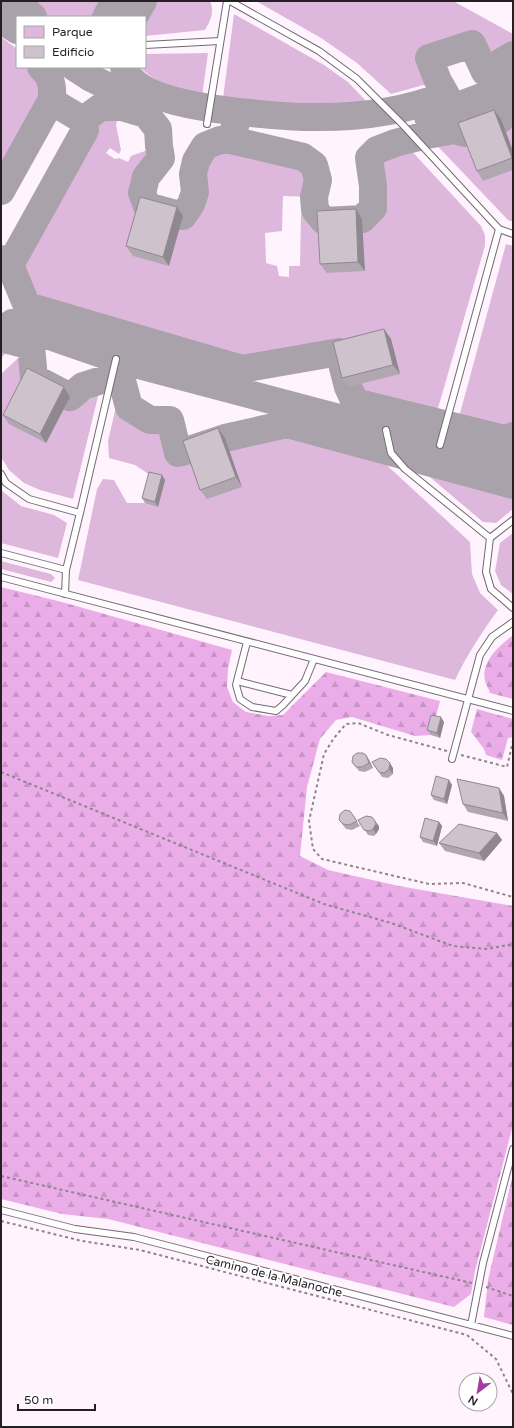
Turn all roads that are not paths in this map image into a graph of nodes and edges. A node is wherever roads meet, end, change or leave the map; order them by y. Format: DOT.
graph roads {
  1 [pos="226,1"];
  2 [pos="230,1"];
  3 [pos="220,41"];
  4 [pos="146,45"];
  5 [pos="207,124"];
  6 [pos="499,229"];
  7 [pos="513,234"];
  8 [pos="116,359"];
  9 [pos="386,430"];
  10 [pos="440,445"];
  11 [pos="1,474"];
  12 [pos="80,513"];
  13 [pos="513,520"];
  14 [pos="490,538"];
  15 [pos="1,553"];
  16 [pos="66,570"];
  17 [pos="1,577"];
  18 [pos="66,594"];
  19 [pos="513,608"];
  20 [pos="513,622"];
  21 [pos="248,642"];
  22 [pos="314,659"];
  23 [pos="237,681"];
  24 [pos="292,695"];
  25 [pos="467,699"];
  26 [pos="513,711"];
  27 [pos="453,756"];
  28 [pos="513,1149"];
  29 [pos="1,1210"];
  30 [pos="471,1325"];
  31 [pos="513,1336"];
  1 -- 3 [label="lane"];
  2 -- 6 [label="lane"];
  3 -- 4 [label="lane"];
  3 -- 5 [label="lane"];
  6 -- 7 [label="lane"];
  6 -- 10 [label="lane"];
  8 -- 12 [label="lane"];
  9 -- 14 [label="lane"];
  11 -- 12 [label="lane"];
  12 -- 16 [label="lane"];
  13 -- 14 [label="lane"];
  14 -- 19 [label="lane"];
  15 -- 16 [label="lane"];
  16 -- 18 [label="lane"];
  17 -- 18 [label="lane"];
  18 -- 21 [label="lane"];
  20 -- 25 [label="lane"];
  21 -- 22 [label="lane"];
  21 -- 23 [label="lane"];
  22 -- 24 [label="lane"];
  22 -- 25 [label="lane"];
  23 -- 24 [label="lane"];
  23 -- 24 [label="lane"];
  25 -- 26 [label="lane"];
  25 -- 27 [label="lane"];
  28 -- 30 [label="lane"];
  29 -- 30 [label="lane"];
  30 -- 31 [label="lane"];
}
